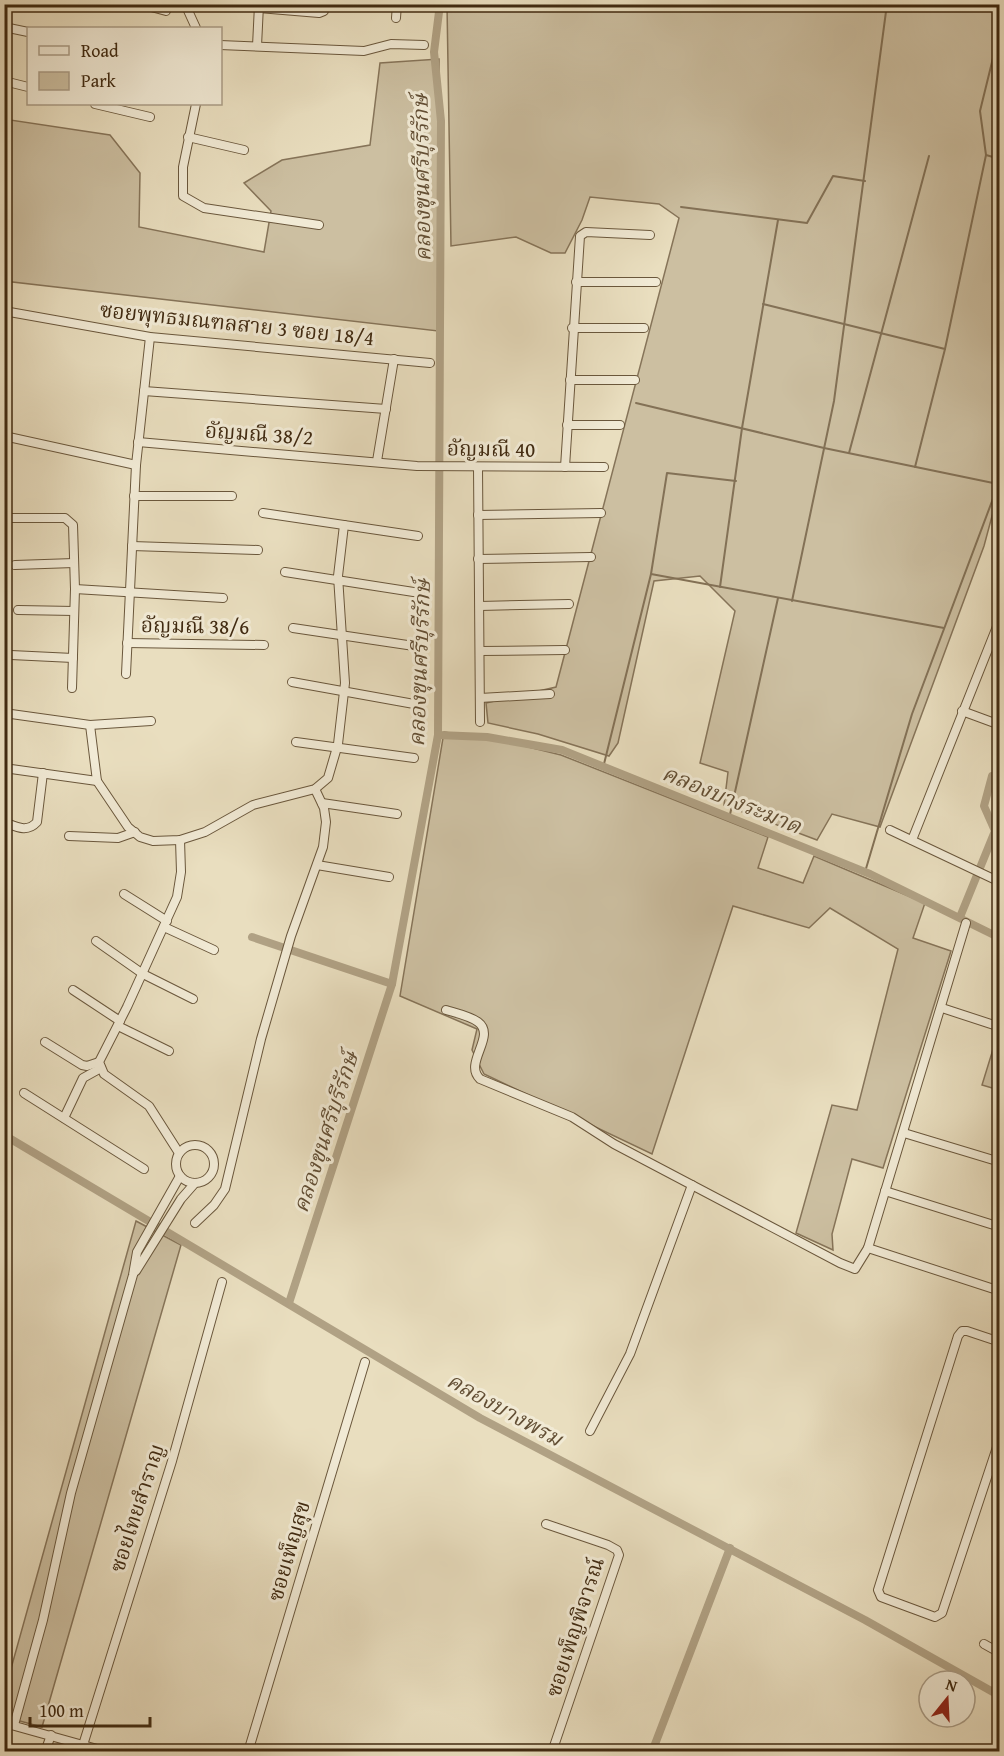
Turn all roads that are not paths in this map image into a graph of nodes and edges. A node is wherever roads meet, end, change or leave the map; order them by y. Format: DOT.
graph roads {
  1 [pos="140,4"];
  2 [pos="185,4"];
  3 [pos="325,4"];
  4 [pos="398,4"];
  5 [pos="259,6"];
  6 [pos="166,11"];
  7 [pos="396,18"];
  8 [pos="4,27"];
  9 [pos="196,27"];
  10 [pos="27,33"];
  11 [pos="222,45"];
  12 [pos="424,45"];
  13 [pos="257,46"];
  14 [pos="4,81"];
  15 [pos="27,87"];
  16 [pos="99,105"];
  17 [pos="196,105"];
  18 [pos="150,117"];
  19 [pos="188,137"];
  20 [pos="244,150"];
  21 [pos="319,225"];
  22 [pos="650,235"];
  23 [pos="576,282"];
  24 [pos="656,282"];
  25 [pos="4,311"];
  26 [pos="572,328"];
  27 [pos="644,328"];
  28 [pos="150,337"];
  29 [pos="394,359"];
  30 [pos="430,363"];
  31 [pos="570,380"];
  32 [pos="635,380"];
  33 [pos="144,392"];
  34 [pos="386,409"];
  35 [pos="567,425"];
  36 [pos="620,425"];
  37 [pos="4,436"];
  38 [pos="138,442"];
  39 [pos="377,461"];
  40 [pos="136,465"];
  41 [pos="474,467"];
  42 [pos="565,467"];
  43 [pos="604,467"];
  44 [pos="134,496"];
  45 [pos="232,496"];
  46 [pos="262,513"];
  47 [pos="601,513"];
  48 [pos="478,515"];
  49 [pos="11,518"];
  50 [pos="344,525"];
  51 [pos="418,536"];
  52 [pos="132,546"];
  53 [pos="258,550"];
  54 [pos="591,557"];
  55 [pos="478,559"];
  56 [pos="74,563"];
  57 [pos="15,565"];
  58 [pos="285,572"];
  59 [pos="339,580"];
  60 [pos="75,589"];
  61 [pos="420,593"];
  62 [pos="130,594"];
  63 [pos="223,598"];
  64 [pos="569,604"];
  65 [pos="480,606"];
  66 [pos="18,610"];
  67 [pos="74,611"];
  68 [pos="999,619"];
  69 [pos="293,628"];
  70 [pos="342,636"];
  71 [pos="126,643"];
  72 [pos="264,645"];
  73 [pos="414,646"];
  74 [pos="565,650"];
  75 [pos="480,651"];
  76 [pos="11,655"];
  77 [pos="73,658"];
  78 [pos="126,674"];
  79 [pos="292,682"];
  80 [pos="72,688"];
  81 [pos="344,692"];
  82 [pos="550,694"];
  83 [pos="480,698"];
  84 [pos="414,704"];
  85 [pos="962,711"];
  86 [pos="4,713"];
  87 [pos="152,721"];
  88 [pos="480,722"];
  89 [pos="90,725"];
  90 [pos="999,725"];
  91 [pos="296,742"];
  92 [pos="337,748"];
  93 [pos="414,758"];
  94 [pos="4,768"];
  95 [pos="43,773"];
  96 [pos="98,781"];
  97 [pos="315,789"];
  98 [pos="322,803"];
  99 [pos="397,814"];
  100 [pos="4,822"];
  101 [pos="890,830"];
  102 [pos="135,832"];
  103 [pos="69,836"];
  104 [pos="180,840"];
  105 [pos="912,840"];
  106 [pos="317,865"];
  107 [pos="389,877"];
  108 [pos="995,880"];
  109 [pos="124,894"];
  110 [pos="966,922"];
  111 [pos="165,924"];
  112 [pos="96,941"];
  113 [pos="214,950"];
  114 [pos="143,974"];
  115 [pos="72,990"];
  116 [pos="193,999"];
  117 [pos="942,1008"];
  118 [pos="446,1010"];
  119 [pos="119,1024"];
  120 [pos="999,1027"];
  121 [pos="45,1042"];
  122 [pos="170,1051"];
  123 [pos="100,1065"];
  124 [pos="24,1093"];
  125 [pos="64,1118"];
  126 [pos="904,1133"];
  127 [pos="179,1153"];
  128 [pos="999,1162"];
  129 [pos="144,1170"];
  130 [pos="180,1176"];
  131 [pos="195,1183"];
  132 [pos="692,1185"];
  133 [pos="885,1191"];
  134 [pos="195,1223"];
  135 [pos="999,1227"];
  136 [pos="868,1248"];
  137 [pos="134,1275"];
  138 [pos="222,1282"];
  139 [pos="999,1291"];
  140 [pos="999,1342"];
  141 [pos="365,1362"];
  142 [pos="590,1431"];
  143 [pos="999,1438"];
  144 [pos="546,1524"];
  145 [pos="984,1644"];
  146 [pos="999,1653"];
  147 [pos="4,1723"];
  148 [pos="14,1725"];
  149 [pos="51,1735"];
  150 [pos="83,1744"];
  151 [pos="45,1752"];
  152 [pos="108,1752"];
  153 [pos="248,1752"];
  154 [pos="552,1752"];
  1 -- 6 [label="street"];
  2 -- 9 [label="street"];
  3 -- 5 [label="street"];
  4 -- 7 [label="street"];
  5 -- 13 [label="street"];
  8 -- 10 [label="street"];
  11 -- 13 [label="street"];
  12 -- 13 [label="street"];
  14 -- 15 [label="street"];
  16 -- 18 [label="street"];
  17 -- 19 [label="street"];
  19 -- 20 [label="street"];
  19 -- 21 [label="street"];
  22 -- 23 [label="street"];
  23 -- 24 [label="street"];
  23 -- 26 [label="street"];
  25 -- 28 [label="street, ซอยพุทธมณฑลสาย 3 ซอย 18/4"];
  26 -- 27 [label="street"];
  26 -- 31 [label="street"];
  28 -- 29 [label="street, ซอยพุทธมณฑลสาย 3 ซอย 18/4"];
  28 -- 33 [label="street"];
  29 -- 30 [label="street, ซอยพุทธมณฑลสาย 3 ซอย 18/4"];
  29 -- 34 [label="street"];
  31 -- 32 [label="street"];
  31 -- 35 [label="street"];
  33 -- 34 [label="street"];
  33 -- 38 [label="street"];
  34 -- 39 [label="street"];
  35 -- 36 [label="street"];
  35 -- 42 [label="street"];
  37 -- 40 [label="street"];
  38 -- 39 [label="street, อัญมณี 38/2"];
  38 -- 40 [label="street"];
  39 -- 41 [label="street, อัญมณี 40"];
  40 -- 44 [label="street"];
  41 -- 42 [label="street, อัญมณี 40"];
  41 -- 48 [label="street"];
  42 -- 43 [label="street, อัญมณี 40"];
  44 -- 45 [label="street"];
  44 -- 52 [label="street"];
  46 -- 50 [label="street"];
  47 -- 48 [label="street"];
  48 -- 55 [label="street"];
  49 -- 56 [label="street"];
  50 -- 51 [label="street"];
  50 -- 59 [label="street"];
  52 -- 53 [label="street"];
  52 -- 62 [label="street"];
  54 -- 55 [label="street"];
  55 -- 65 [label="street"];
  56 -- 57 [label="street"];
  56 -- 60 [label="street"];
  58 -- 59 [label="street"];
  59 -- 61 [label="street"];
  59 -- 70 [label="street"];
  60 -- 62 [label="street"];
  60 -- 67 [label="street"];
  62 -- 63 [label="street"];
  62 -- 71 [label="street"];
  64 -- 65 [label="street"];
  65 -- 75 [label="street"];
  66 -- 67 [label="street"];
  67 -- 77 [label="street"];
  68 -- 85 [label="street"];
  69 -- 70 [label="street"];
  70 -- 73 [label="street"];
  70 -- 81 [label="street"];
  71 -- 72 [label="street, อัญมณี 38/6"];
  71 -- 78 [label="street"];
  74 -- 75 [label="street"];
  75 -- 83 [label="street"];
  76 -- 77 [label="street"];
  77 -- 80 [label="street"];
  79 -- 81 [label="street"];
  81 -- 84 [label="street"];
  81 -- 92 [label="street"];
  82 -- 83 [label="street"];
  83 -- 88 [label="street"];
  85 -- 90 [label="street"];
  85 -- 105 [label="street"];
  86 -- 89 [label="street"];
  87 -- 89 [label="street"];
  89 -- 96 [label="street"];
  91 -- 92 [label="street"];
  92 -- 93 [label="street"];
  92 -- 97 [label="street"];
  94 -- 95 [label="street"];
  95 -- 96 [label="street"];
  95 -- 100 [label="street"];
  96 -- 102 [label="street"];
  97 -- 98 [label="street"];
  97 -- 104 [label="street"];
  98 -- 99 [label="street"];
  98 -- 106 [label="street"];
  101 -- 105 [label="street"];
  102 -- 103 [label="street"];
  102 -- 104 [label="street"];
  104 -- 111 [label="street"];
  105 -- 108 [label="street"];
  106 -- 107 [label="street"];
  106 -- 134 [label="street"];
  109 -- 111 [label="street"];
  110 -- 117 [label="street"];
  111 -- 113 [label="street"];
  111 -- 114 [label="street"];
  112 -- 114 [label="street"];
  114 -- 116 [label="street"];
  114 -- 119 [label="street"];
  115 -- 119 [label="street"];
  117 -- 120 [label="street"];
  117 -- 126 [label="street"];
  118 -- 132 [label="street"];
  119 -- 122 [label="street"];
  119 -- 123 [label="street"];
  121 -- 123 [label="street"];
  123 -- 125 [label="street"];
  123 -- 127 [label="street"];
  124 -- 125 [label="street"];
  125 -- 129 [label="street"];
  126 -- 128 [label="street"];
  126 -- 133 [label="street"];
  127 -- 130 [label="street"];
  127 -- 131 [label="street"];
  130 -- 131 [label="street"];
  130 -- 137 [label="street"];
  131 -- 137 [label="street"];
  132 -- 136 [label="street"];
  132 -- 142 [label="street"];
  133 -- 135 [label="street"];
  133 -- 136 [label="street"];
  136 -- 139 [label="street"];
  137 -- 148 [label="street"];
  138 -- 150 [label="street, ซอยไทยสำราญ"];
  140 -- 143 [label="street"];
  141 -- 153 [label="street, ซอยเพ็ญสุข"];
  144 -- 154 [label="street, ซอยเพ็ญพิจารณ์"];
  145 -- 146 [label="street"];
  147 -- 148 [label="street"];
  148 -- 149 [label="street"];
  149 -- 150 [label="street"];
  149 -- 151 [label="street"];
  150 -- 152 [label="street"];
}
